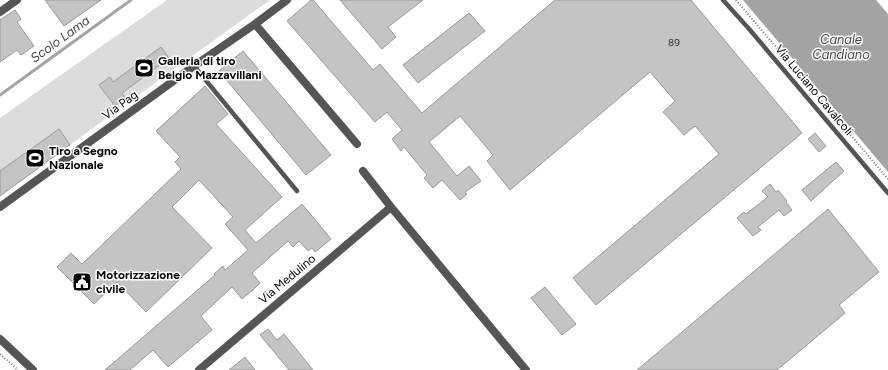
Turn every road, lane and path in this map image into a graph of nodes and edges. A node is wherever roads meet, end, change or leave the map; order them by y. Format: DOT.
graph roads {
  1 [pos="17,0"];
  2 [pos="287,0"];
  3 [pos="723,0"];
  4 [pos="736,0"];
  5 [pos="0,12"];
  6 [pos="255,24"];
  7 [pos="194,66"];
  8 [pos="357,144"];
  9 [pos="363,171"];
  10 [pos="888,179"];
  11 [pos="297,191"];
  12 [pos="888,193"];
  13 [pos="0,207"];
  14 [pos="391,207"];
  15 [pos="0,339"];
  16 [pos="0,354"];
  17 [pos="18,370"];
  18 [pos="33,370"];
  19 [pos="199,370"];
  20 [pos="526,370"];
  1 -- 5 [label="street"];
  2 -- 6 [label="street, Via Pag"];
  3 -- 12 [label="lane, Via Luciano Cavalcoli"];
  4 -- 10 [label="path"];
  6 -- 7 [label="street, Via Pag"];
  6 -- 8 [label="street"];
  7 -- 11 [label="lane"];
  7 -- 13 [label="street, Via Pag"];
  9 -- 14 [label="street"];
  14 -- 19 [label="street, Via Medulino"];
  14 -- 20 [label="street"];
  15 -- 18 [label="street"];
  16 -- 17 [label="path"];
}
